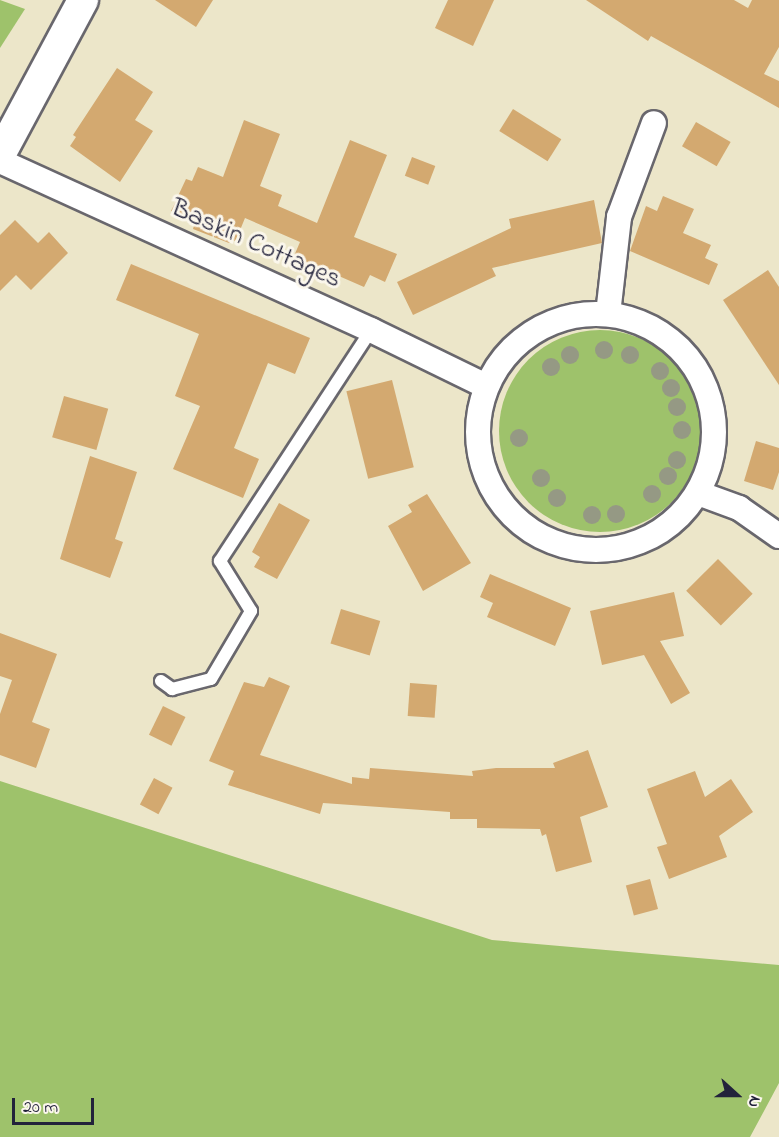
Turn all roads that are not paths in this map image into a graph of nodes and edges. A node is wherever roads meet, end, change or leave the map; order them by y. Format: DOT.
graph roads {
  1 [pos="83,0"];
  2 [pos="654,123"];
  3 [pos="0,154"];
  4 [pos="0,161"];
  5 [pos="608,314"];
  6 [pos="371,330"];
  7 [pos="486,386"];
  8 [pos="698,493"];
  9 [pos="779,536"];
  10 [pos="161,681"];
  1 -- 3 [label="street"];
  2 -- 5 [label="street"];
  4 -- 6 [label="street, Baskin Cottages"];
  5 -- 7 [label="street"];
  5 -- 8 [label="street"];
  6 -- 7 [label="street, Baskin Cottages"];
  6 -- 10 [label="lane"];
  7 -- 8 [label="street"];
  8 -- 9 [label="street"];
}
